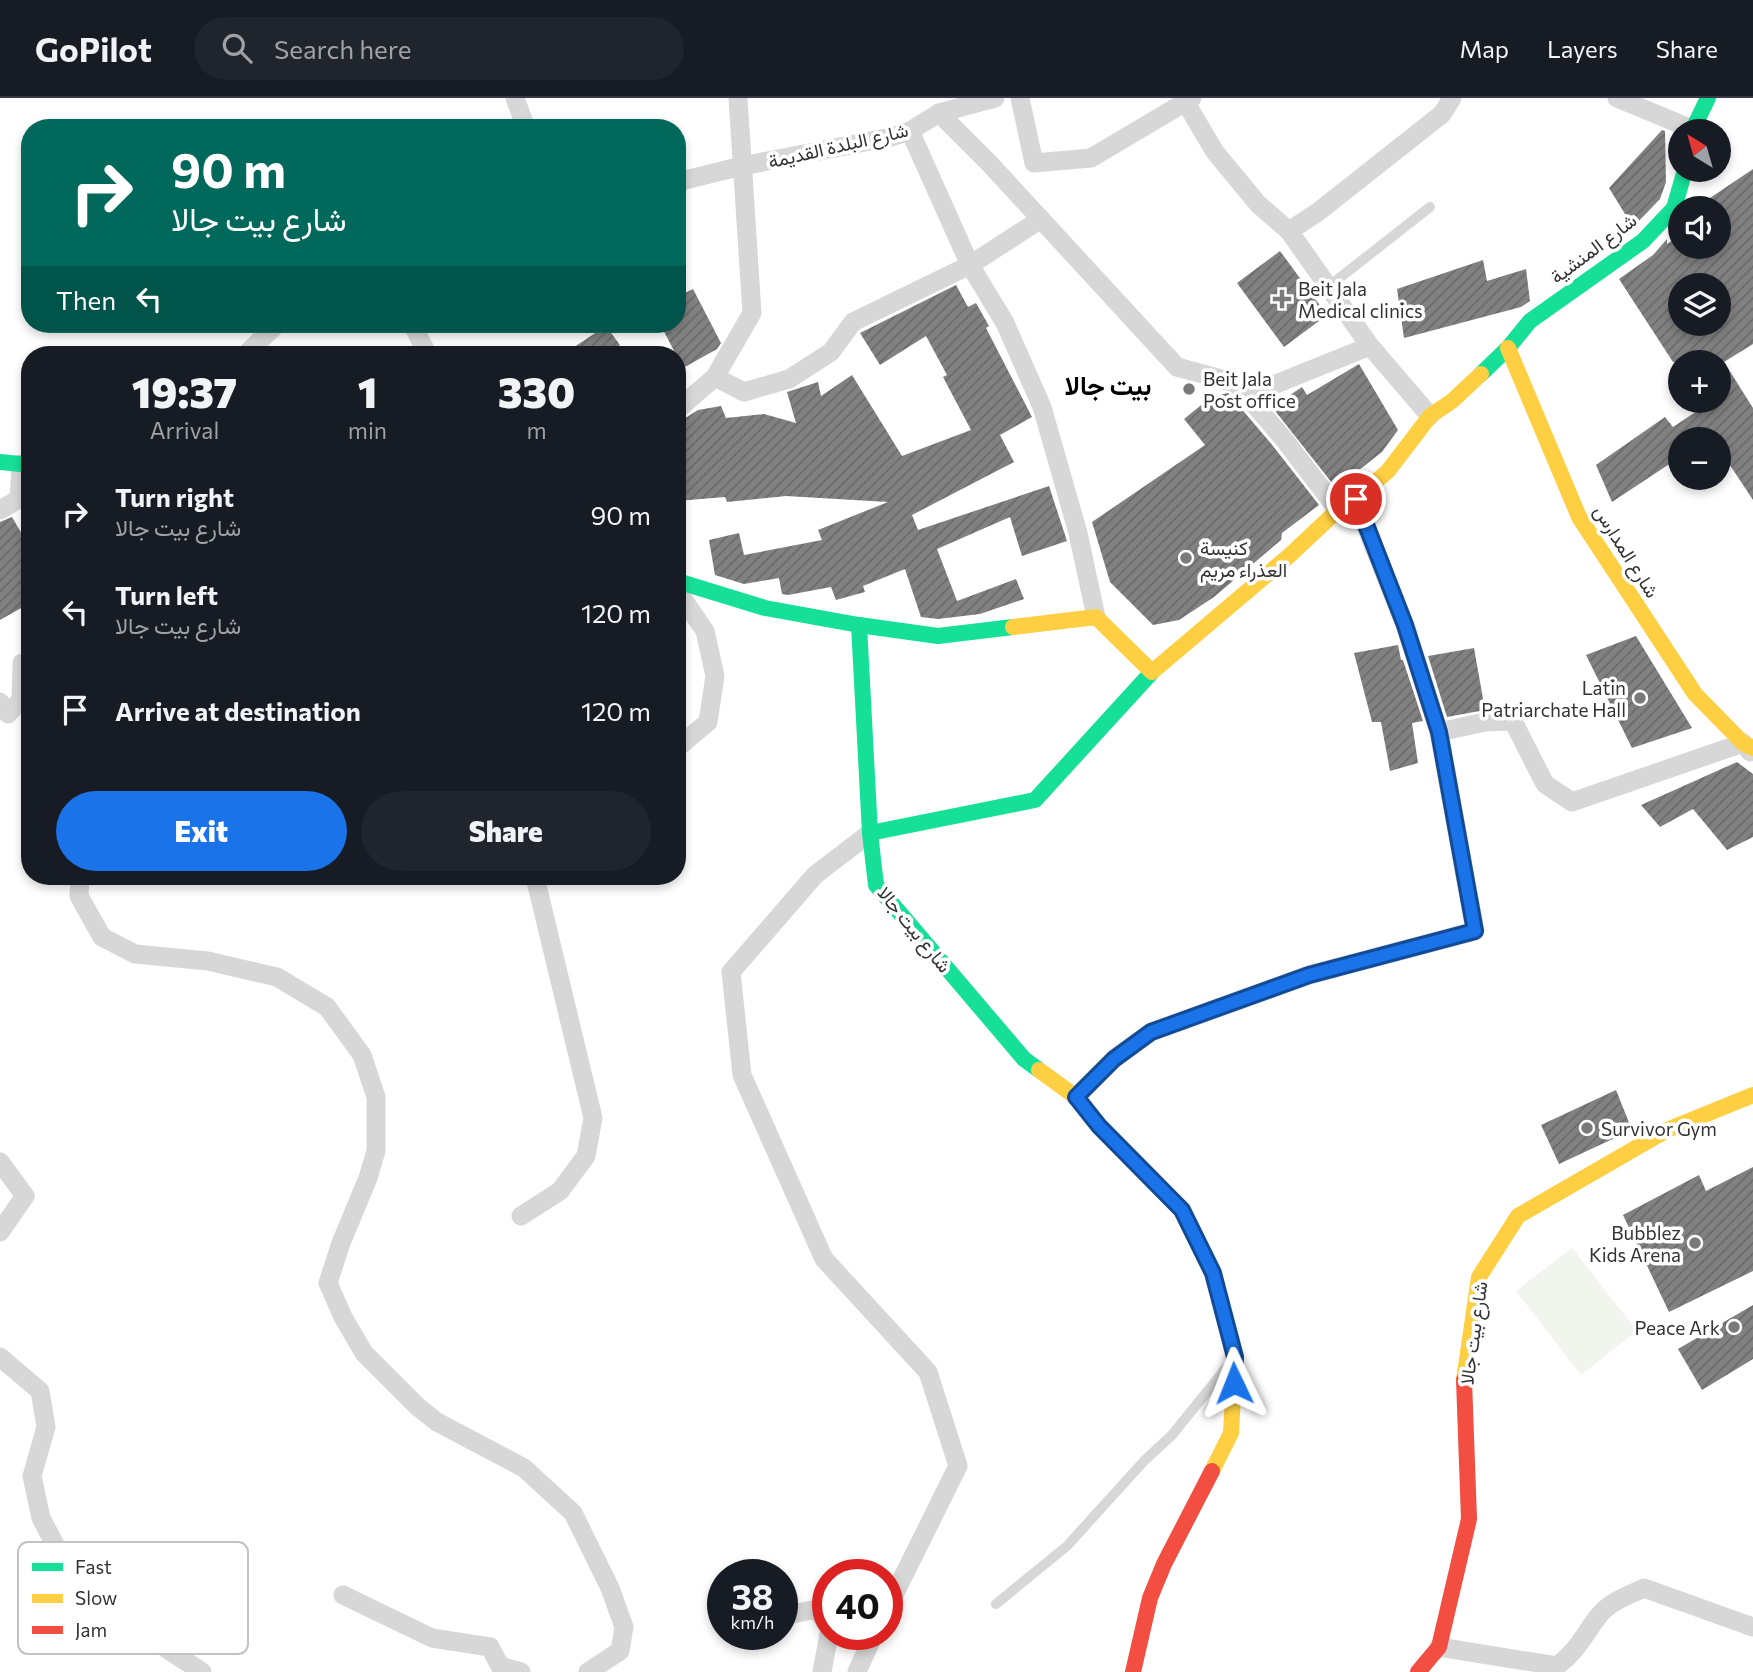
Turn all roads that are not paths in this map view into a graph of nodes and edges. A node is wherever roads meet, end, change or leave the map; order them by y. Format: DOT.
graph roads {
  1 [pos="516,98"];
  2 [pos="738,98"];
  3 [pos="995,98"];
  4 [pos="1020,98"];
  5 [pos="1451,98"];
  6 [pos="1617,98"];
  7 [pos="1708,98"];
  8 [pos="1187,99"];
  9 [pos="939,113"];
  10 [pos="523,119"];
  11 [pos="1698,119"];
  12 [pos="1668,120"];
  13 [pos="909,131"];
  14 [pos="742,166"];
  15 [pos="686,180"];
  16 [pos="1683,182"];
  17 [pos="1430,207"];
  18 [pos="1041,219"];
  19 [pos="1289,231"];
  20 [pos="970,265"];
  21 [pos="1328,287"];
  22 [pos="267,333"];
  23 [pos="254,346"];
  24 [pos="1370,346"];
  25 [pos="1508,348"];
  26 [pos="715,377"];
  27 [pos="1236,383"];
  28 [pos="686,402"];
  29 [pos="1430,416"];
  30 [pos="0,462"];
  31 [pos="21,464"];
  32 [pos="21,489"];
  33 [pos="1356,499"];
  34 [pos="0,510"];
  35 [pos="1338,510"];
  36 [pos="686,584"];
  37 [pos="686,603"];
  38 [pos="1096,618"];
  39 [pos="859,625"];
  40 [pos="1152,672"];
  41 [pos="21,700"];
  42 [pos="0,702"];
  43 [pos="1439,732"];
  44 [pos="686,740"];
  45 [pos="1750,749"];
  46 [pos="870,833"];
  47 [pos="80,885"];
  48 [pos="537,885"];
  49 [pos="1753,1095"];
  50 [pos="1076,1097"];
  51 [pos="0,1162"];
  52 [pos="521,1216"];
  53 [pos="0,1231"];
  54 [pos="0,1357"];
  55 [pos="1235,1357"];
  56 [pos="53,1542"];
  57 [pos="903,1577"];
  58 [pos="343,1595"];
  59 [pos="996,1604"];
  60 [pos="1753,1627"];
  61 [pos="1439,1647"];
  62 [pos="826,1650"];
  63 [pos="867,1650"];
  64 [pos="175,1654"];
  65 [pos="202,1672"];
  66 [pos="521,1672"];
  67 [pos="588,1672"];
  68 [pos="822,1672"];
  69 [pos="857,1672"];
  70 [pos="1133,1672"];
  71 [pos="1418,1672"];
  1 -- 10 [label="street"];
  2 -- 14 [label="street"];
  3 -- 9 [label="street, شارع البلدة القديمة"];
  4 -- 8 [label="street"];
  5 -- 19 [label="street"];
  6 -- 12 [label="street"];
  7 -- 11 [label="street"];
  8 -- 19 [label="street"];
  9 -- 13 [label="street, شارع البلدة القديمة"];
  9 -- 18 [label="street"];
  13 -- 14 [label="street, شارع البلدة القديمة"];
  13 -- 20 [label="street"];
  14 -- 15 [label="street, شارع البلدة القديمة"];
  14 -- 26 [label="street"];
  16 -- 25 [label="street, شارع المنشية"];
  17 -- 21 [label="lane"];
  18 -- 20 [label="street"];
  18 -- 27 [label="street"];
  19 -- 21 [label="street"];
  20 -- 26 [label="street"];
  20 -- 38 [label="street"];
  21 -- 24 [label="street"];
  22 -- 23 [label="street"];
  24 -- 27 [label="street"];
  24 -- 29 [label="street"];
  25 -- 29 [label="street, شارع المنشية"];
  25 -- 45 [label="street, شارع المدارس"];
  26 -- 28 [label="street"];
  27 -- 35 [label="street"];
  29 -- 33 [label="street, شارع المنشية"];
  30 -- 31 [label="street"];
  32 -- 34 [label="street"];
  33 -- 35 [label="street, شارع المنشية"];
  33 -- 43 [label="street"];
  35 -- 40 [label="street, شارع المنشية"];
  36 -- 39 [label="street"];
  37 -- 44 [label="street"];
  38 -- 39 [label="street"];
  38 -- 40 [label="street"];
  39 -- 46 [label="street, شارع بيت جالا"];
  40 -- 46 [label="street, شارع المنشية"];
  41 -- 42 [label="street"];
  43 -- 45 [label="street"];
  43 -- 50 [label="street"];
  46 -- 50 [label="street, شارع بيت جالا"];
  46 -- 57 [label="street"];
  47 -- 67 [label="street"];
  48 -- 52 [label="street"];
  49 -- 61 [label="street, شارع بيت جالا"];
  50 -- 55 [label="street, شارع بيت جالا"];
  51 -- 53 [label="street"];
  54 -- 56 [label="street"];
  55 -- 59 [label="lane"];
  55 -- 70 [label="street, شارع بيت جالا"];
  58 -- 66 [label="street"];
  60 -- 61 [label="street"];
  61 -- 71 [label="street, شارع بيت جالا"];
  62 -- 68 [label="street"];
  63 -- 69 [label="street"];
  64 -- 65 [label="street"];
}
